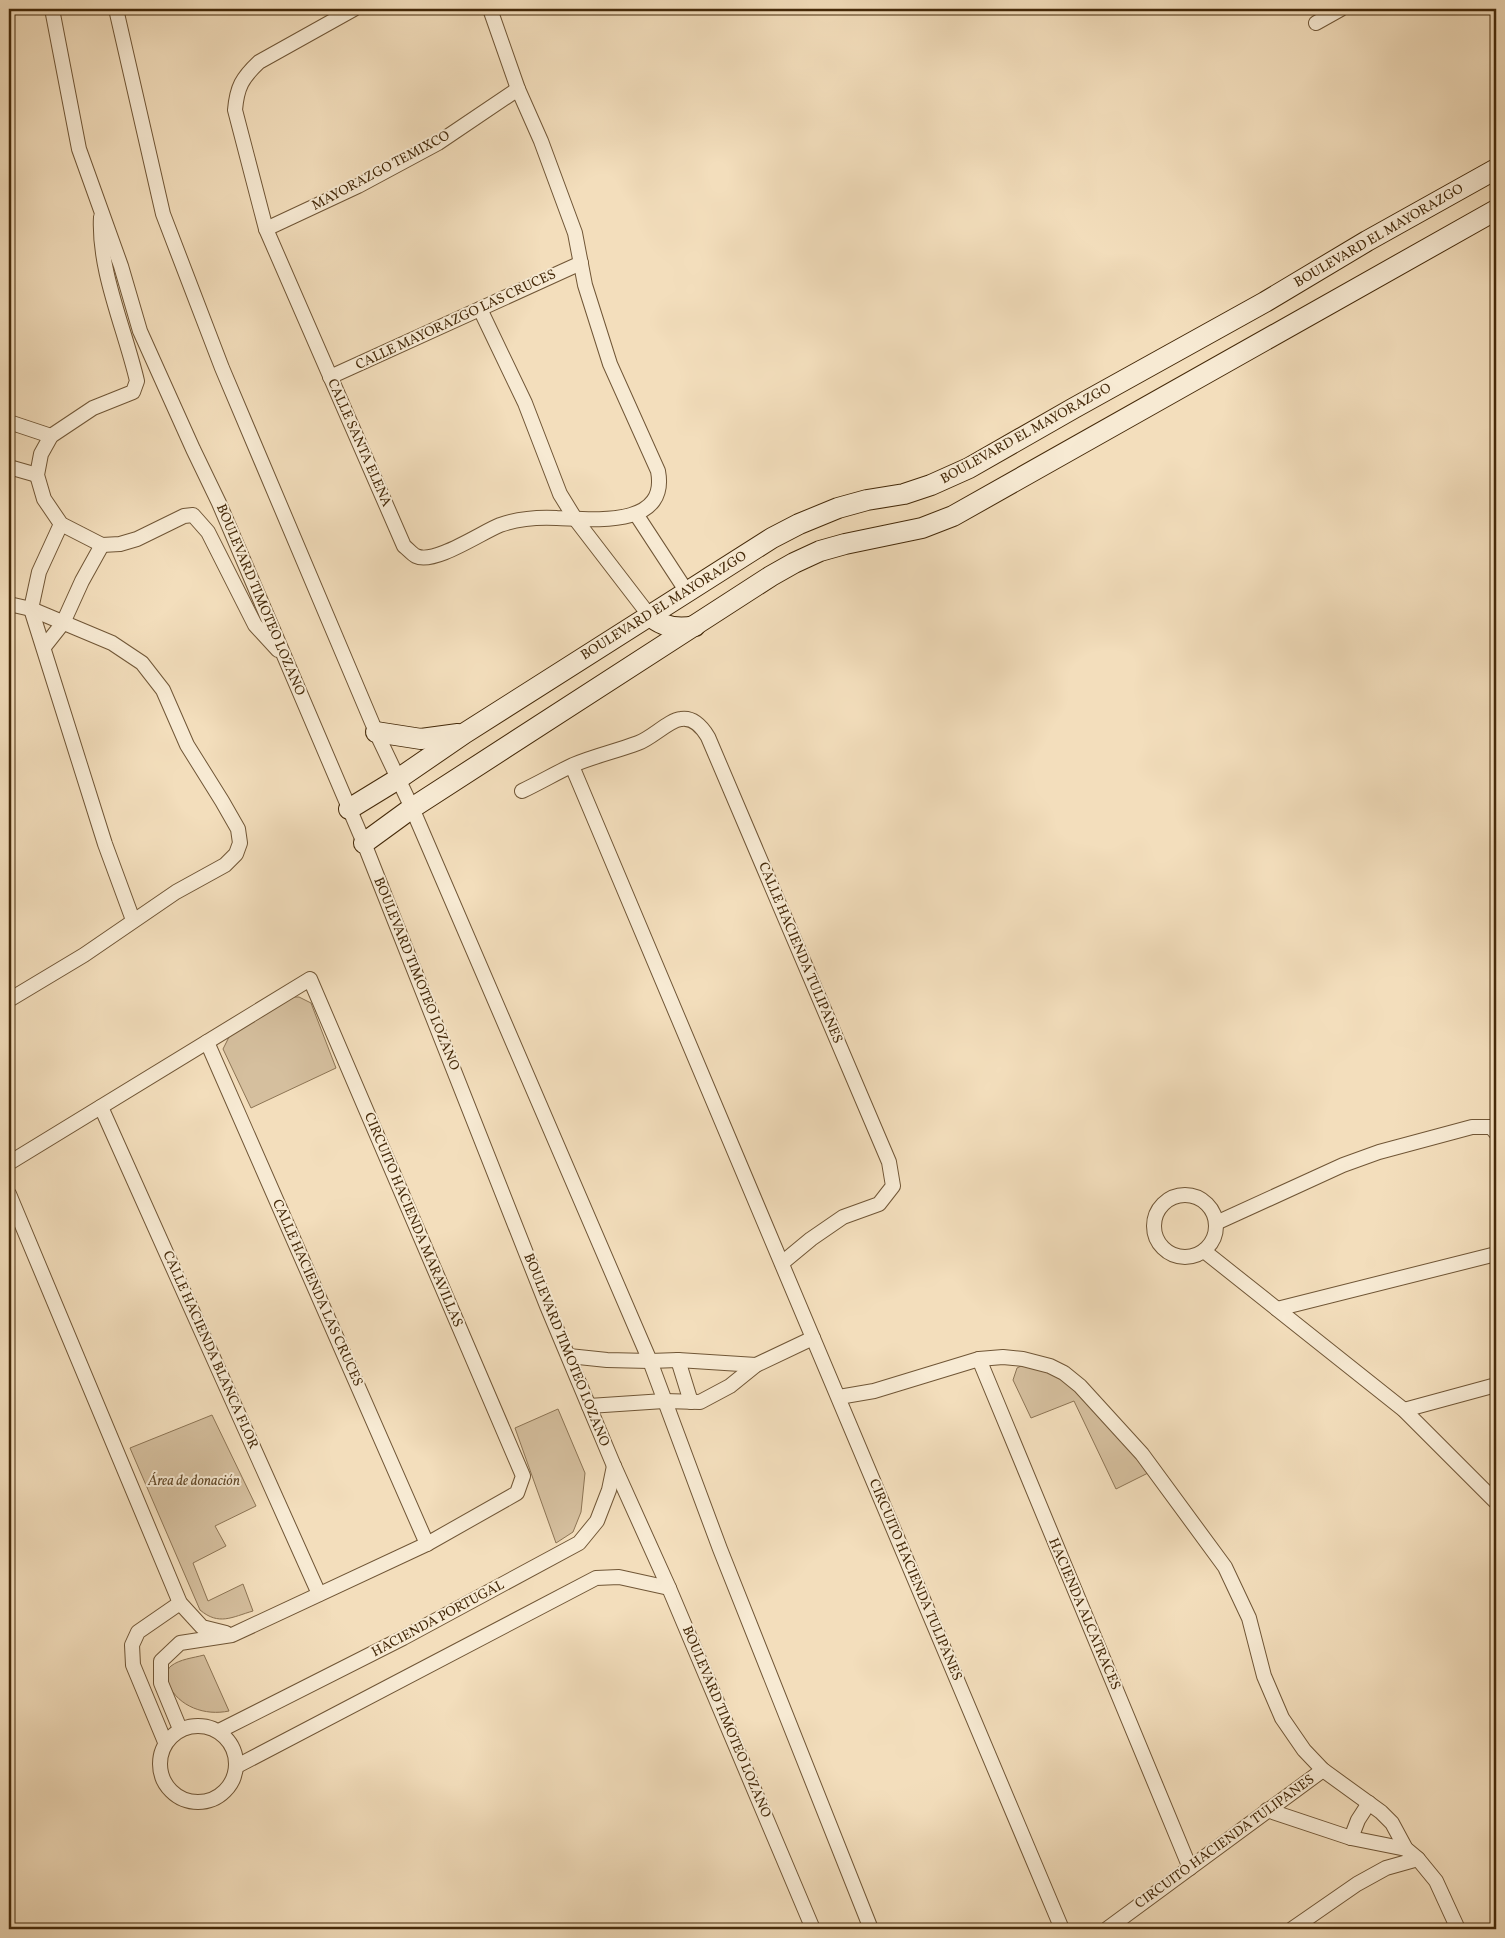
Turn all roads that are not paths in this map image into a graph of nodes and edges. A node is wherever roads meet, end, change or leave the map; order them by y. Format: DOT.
graph roads {
  1 [pos="52,9"];
  2 [pos="116,9"];
  3 [pos="354,9"];
  4 [pos="490,9"];
  5 [pos="1341,9"];
  6 [pos="1316,23"];
  7 [pos="518,89"];
  8 [pos="1496,169"];
  9 [pos="1496,210"];
  10 [pos="102,211"];
  11 [pos="266,230"];
  12 [pos="581,263"];
  13 [pos="480,309"];
  14 [pos="330,377"];
  15 [pos="9,422"];
  16 [pos="51,436"];
  17 [pos="9,467"];
  18 [pos="37,475"];
  19 [pos="636,514"];
  20 [pos="576,520"];
  21 [pos="61,524"];
  22 [pos="102,545"];
  23 [pos="687,592"];
  24 [pos="9,604"];
  25 [pos="31,609"];
  26 [pos="649,615"];
  27 [pos="63,623"];
  28 [pos="695,626"];
  29 [pos="44,648"];
  30 [pos="284,655"];
  31 [pos="376,732"];
  32 [pos="465,733"];
  33 [pos="572,766"];
  34 [pos="398,779"];
  35 [pos="522,792"];
  36 [pos="412,808"];
  37 [pos="349,809"];
  38 [pos="364,843"];
  39 [pos="133,920"];
  40 [pos="9,1000"];
  41 [pos="208,1042"];
  42 [pos="101,1107"];
  43 [pos="1496,1133"];
  44 [pos="9,1163"];
  45 [pos="9,1194"];
  46 [pos="1216,1223"];
  47 [pos="1204,1251"];
  48 [pos="1496,1254"];
  49 [pos="782,1263"];
  50 [pos="1278,1309"];
  51 [pos="814,1338"];
  52 [pos="569,1356"];
  53 [pos="979,1359"];
  54 [pos="678,1360"];
  55 [pos="650,1361"];
  56 [pos="756,1365"];
  57 [pos="1496,1385"];
  58 [pos="839,1397"];
  59 [pos="664,1401"];
  60 [pos="692,1402"];
  61 [pos="589,1406"];
  62 [pos="1404,1410"];
  63 [pos="614,1466"];
  64 [pos="1496,1502"];
  65 [pos="427,1544"];
  66 [pos="669,1588"];
  67 [pos="319,1594"];
  68 [pos="180,1603"];
  69 [pos="232,1635"];
  70 [pos="180,1729"];
  71 [pos="219,1731"];
  72 [pos="165,1742"];
  73 [pos="237,1766"];
  74 [pos="1323,1770"];
  75 [pos="1369,1803"];
  76 [pos="1268,1810"];
  77 [pos="1351,1838"];
  78 [pos="1406,1849"];
  79 [pos="1418,1859"];
  80 [pos="1190,1868"];
  81 [pos="813,1929"];
  82 [pos="871,1929"];
  83 [pos="1062,1929"];
  84 [pos="1107,1929"];
  85 [pos="1292,1929"];
  86 [pos="1458,1929"];
  1 -- 10 [label="street, BOULEVARD TIMOTEO LOZANO"];
  2 -- 31 [label="street"];
  3 -- 11 [label="street, CALLE SANTA ELENA"];
  4 -- 7 [label="street"];
  5 -- 6 [label="street"];
  7 -- 11 [label="street, MAYORAZGO TEMIXCO"];
  7 -- 12 [label="street"];
  8 -- 23 [label="street, BOULEVARD EL MAYORAZGO"];
  9 -- 28 [label="street"];
  10 -- 16 [label="street"];
  10 -- 30 [label="street, BOULEVARD TIMOTEO LOZANO"];
  11 -- 14 [label="street, CALLE SANTA ELENA"];
  12 -- 13 [label="street, CALLE MAYORAZGO LAS CRUCES"];
  12 -- 19 [label="street, CALLE SANTA ELENA"];
  13 -- 14 [label="street, CALLE MAYORAZGO LAS CRUCES"];
  13 -- 20 [label="street"];
  14 -- 20 [label="street, CALLE SANTA ELENA"];
  15 -- 16 [label="street"];
  16 -- 18 [label="street"];
  17 -- 18 [label="street"];
  18 -- 21 [label="street"];
  19 -- 20 [label="street, CALLE SANTA ELENA"];
  19 -- 23 [label="street"];
  20 -- 26 [label="street"];
  21 -- 22 [label="street"];
  21 -- 25 [label="street"];
  22 -- 27 [label="street"];
  22 -- 30 [label="street"];
  23 -- 26 [label="street, BOULEVARD EL MAYORAZGO"];
  24 -- 25 [label="street"];
  25 -- 27 [label="street"];
  25 -- 29 [label="street"];
  26 -- 28 [label="street"];
  26 -- 32 [label="street, BOULEVARD EL MAYORAZGO"];
  27 -- 29 [label="street"];
  27 -- 39 [label="street"];
  28 -- 36 [label="street"];
  29 -- 39 [label="street"];
  30 -- 37 [label="street, BOULEVARD TIMOTEO LOZANO"];
  31 -- 32 [label="street"];
  31 -- 34 [label="street"];
  32 -- 34 [label="street, BOULEVARD EL MAYORAZGO"];
  33 -- 35 [label="street, CALLE HACIENDA TULIPANES"];
  33 -- 49 [label="street"];
  33 -- 49 [label="street, CALLE HACIENDA TULIPANES"];
  34 -- 36 [label="street"];
  34 -- 37 [label="street, BOULEVARD EL MAYORAZGO"];
  36 -- 38 [label="street"];
  36 -- 55 [label="street"];
  37 -- 38 [label="street, BOULEVARD TIMOTEO LOZANO"];
  38 -- 52 [label="street, BOULEVARD TIMOTEO LOZANO"];
  39 -- 40 [label="street"];
  41 -- 42 [label="street, CIRCUITO HACIENDA MARAVILLAS"];
  41 -- 65 [label="street, CALLE HACIENDA LAS CRUCES"];
  41 -- 65 [label="street, CIRCUITO HACIENDA MARAVILLAS"];
  42 -- 44 [label="street, CIRCUITO HACIENDA MARAVILLAS"];
  42 -- 67 [label="street, CALLE HACIENDA BLANCA FLOR"];
  43 -- 46 [label="street"];
  45 -- 68 [label="street"];
  46 -- 47 [label="street"];
  46 -- 47 [label="street"];
  47 -- 50 [label="street"];
  48 -- 50 [label="street"];
  49 -- 51 [label="street"];
  50 -- 62 [label="street"];
  51 -- 56 [label="street"];
  51 -- 58 [label="street, CIRCUITO HACIENDA TULIPANES"];
  52 -- 55 [label="street"];
  52 -- 61 [label="street, BOULEVARD TIMOTEO LOZANO"];
  53 -- 58 [label="street, CIRCUITO HACIENDA TULIPANES"];
  53 -- 74 [label="street, CIRCUITO HACIENDA TULIPANES"];
  53 -- 80 [label="street, HACIENDA ALCATRACES"];
  54 -- 55 [label="street"];
  54 -- 56 [label="street"];
  54 -- 60 [label="street"];
  55 -- 59 [label="street"];
  56 -- 60 [label="street"];
  57 -- 62 [label="street"];
  58 -- 83 [label="street, CIRCUITO HACIENDA TULIPANES"];
  59 -- 60 [label="street"];
  59 -- 61 [label="street"];
  59 -- 82 [label="street"];
  61 -- 63 [label="street, BOULEVARD TIMOTEO LOZANO"];
  62 -- 64 [label="street"];
  63 -- 66 [label="street, BOULEVARD TIMOTEO LOZANO"];
  63 -- 71 [label="street, HACIENDA PORTUGAL"];
  65 -- 67 [label="street, CIRCUITO HACIENDA MARAVILLAS"];
  66 -- 73 [label="street"];
  66 -- 81 [label="street, BOULEVARD TIMOTEO LOZANO"];
  67 -- 69 [label="street, CIRCUITO HACIENDA MARAVILLAS"];
  68 -- 69 [label="street"];
  68 -- 72 [label="street"];
  69 -- 70 [label="street, CIRCUITO HACIENDA MARAVILLAS"];
  70 -- 71 [label="street"];
  70 -- 72 [label="street"];
  71 -- 73 [label="street"];
  72 -- 73 [label="street"];
  74 -- 75 [label="street"];
  74 -- 76 [label="street, CIRCUITO HACIENDA TULIPANES"];
  75 -- 77 [label="street"];
  75 -- 78 [label="street"];
  76 -- 77 [label="street"];
  76 -- 80 [label="street, CIRCUITO HACIENDA TULIPANES"];
  77 -- 78 [label="street"];
  78 -- 79 [label="street"];
  79 -- 85 [label="street"];
  79 -- 86 [label="street"];
  80 -- 84 [label="street, CIRCUITO HACIENDA TULIPANES"];
}
